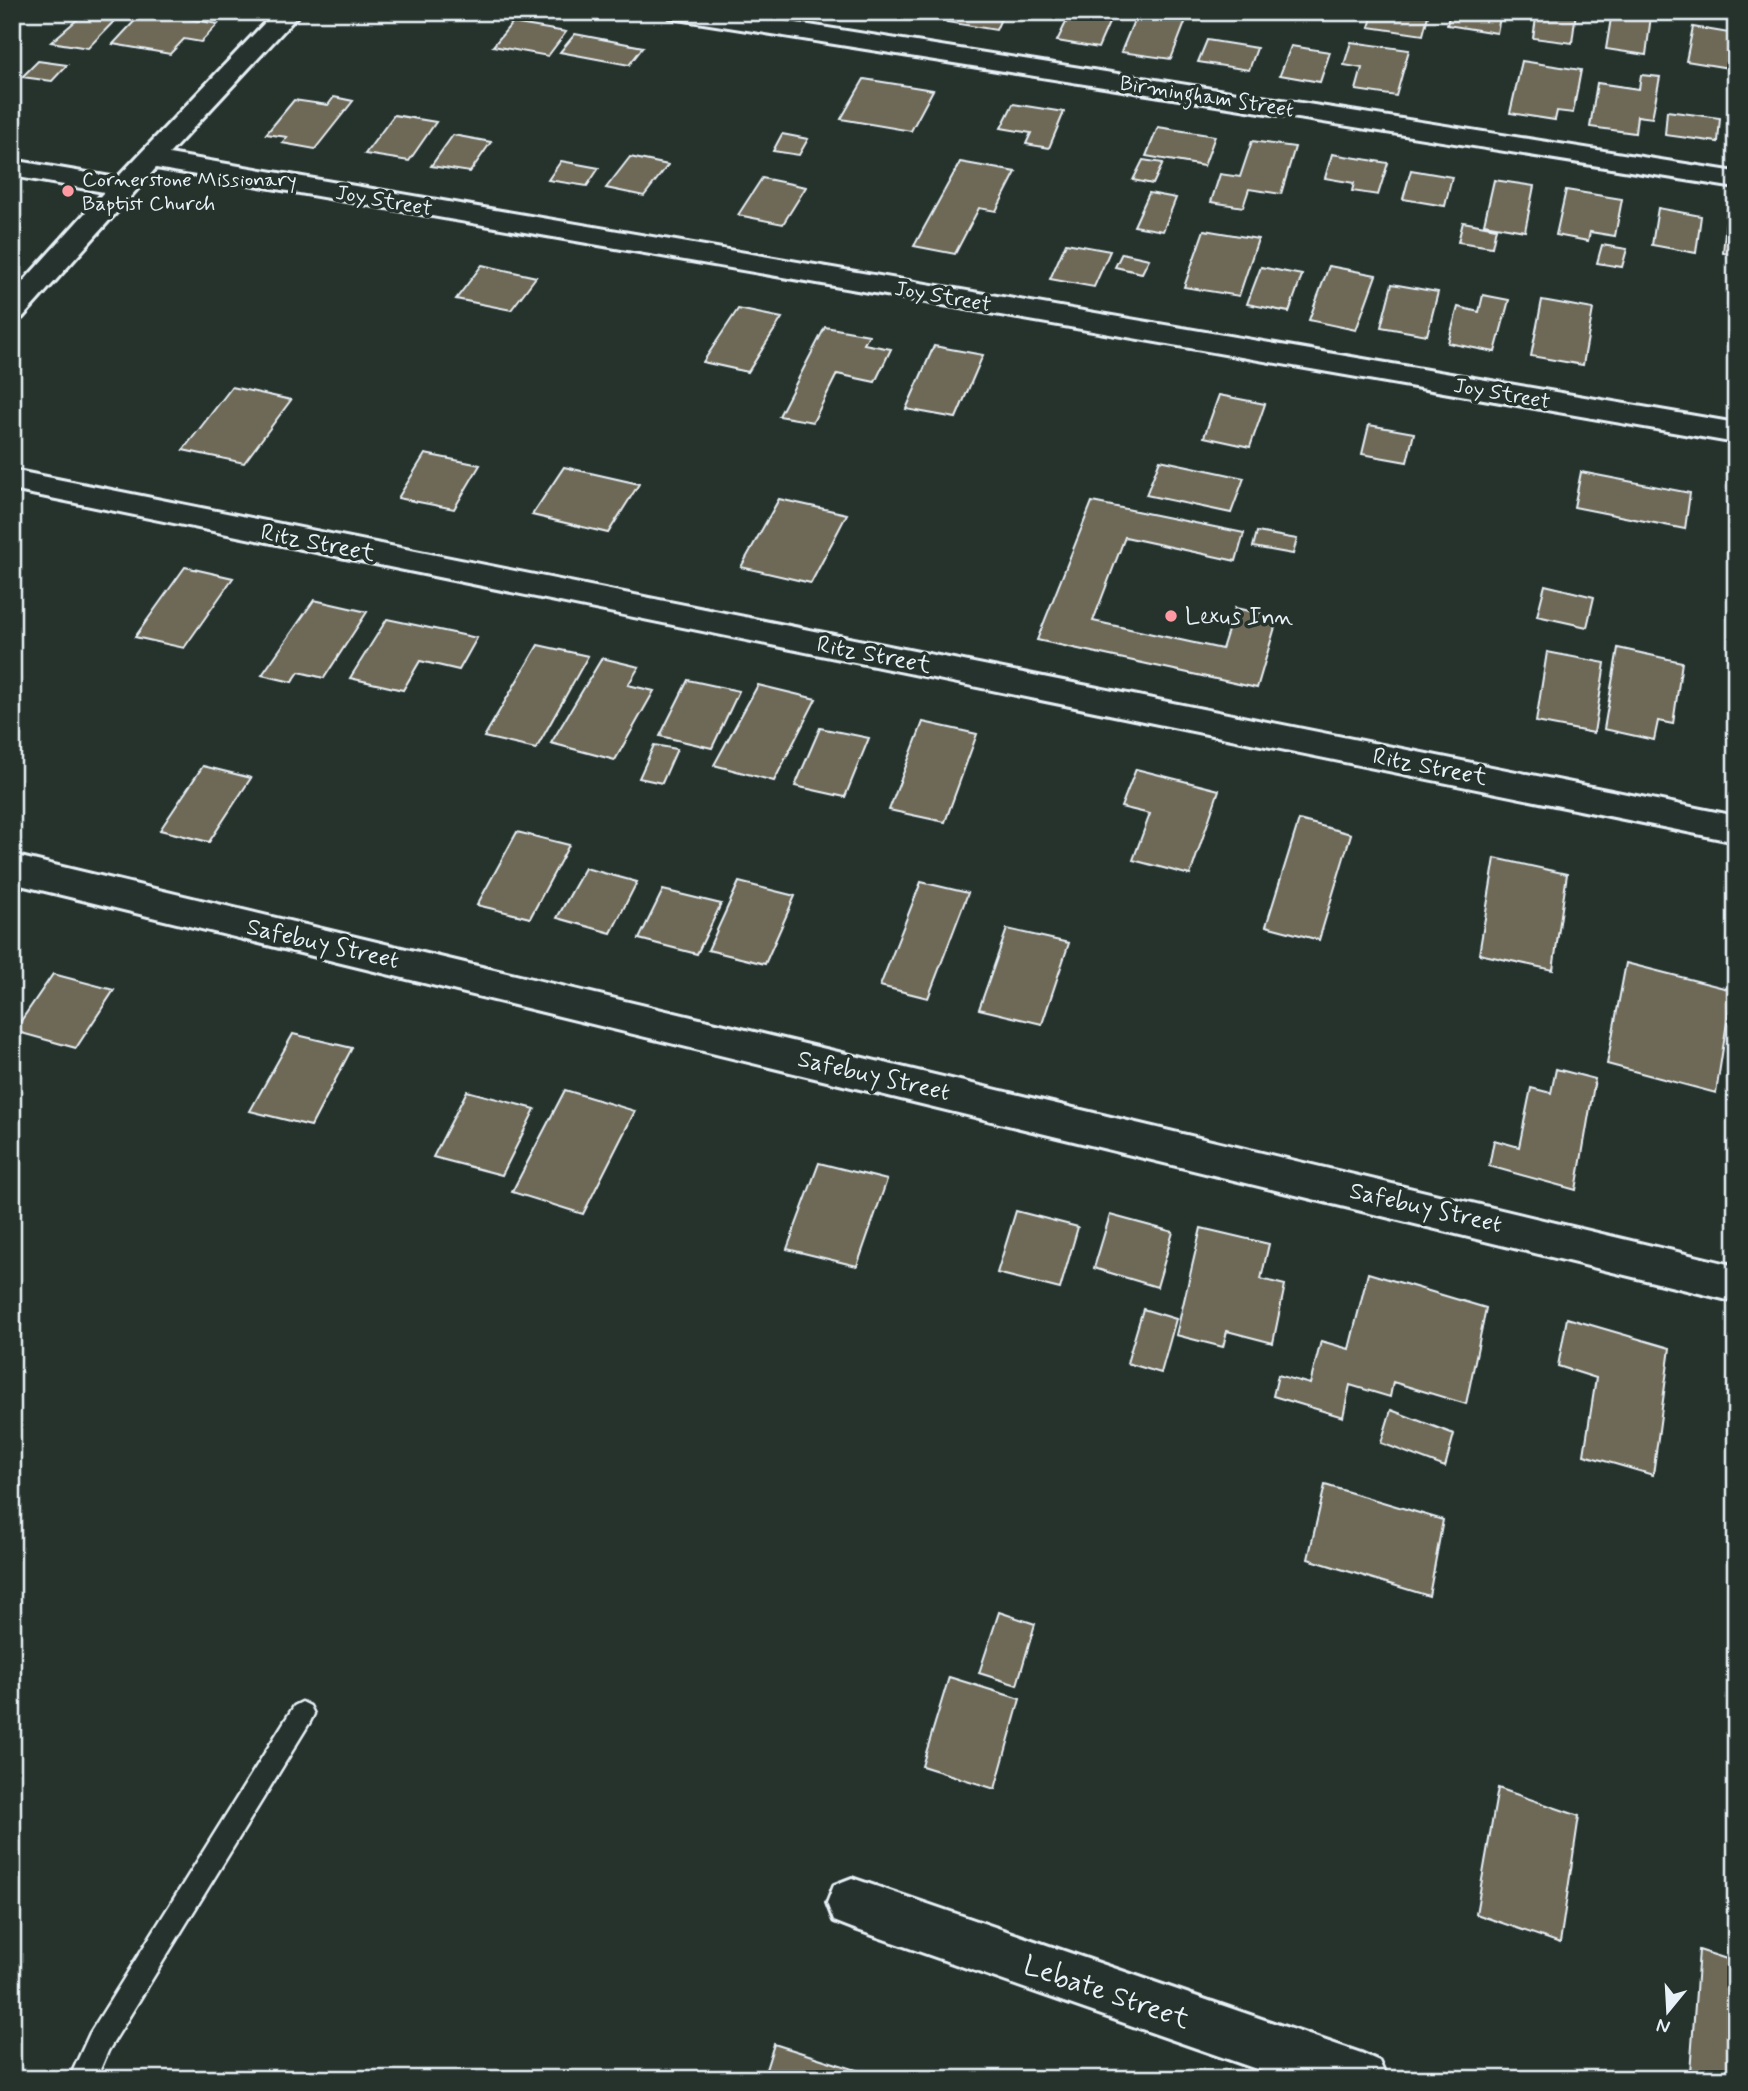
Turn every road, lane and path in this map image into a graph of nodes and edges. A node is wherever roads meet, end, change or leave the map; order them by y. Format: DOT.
graph roads {
  1 [pos="289,12"];
  2 [pos="678,12"];
  3 [pos="150,159"];
  4 [pos="12,168"];
  5 [pos="1736,180"];
  6 [pos="123,187"];
  7 [pos="12,312"];
  8 [pos="1736,433"];
  9 [pos="12,480"];
  10 [pos="1736,829"];
  11 [pos="12,869"];
  12 [pos="1736,1284"];
  13 [pos="302,1714"];
  14 [pos="852,1903"];
  15 [pos="82,2079"];
  16 [pos="1362,2079"];
  1 -- 3 [label="street"];
  2 -- 5 [label="street, Birmingham Street"];
  3 -- 6 [label="street"];
  3 -- 8 [label="street, Joy Street"];
  4 -- 6 [label="street"];
  6 -- 7 [label="street"];
  9 -- 10 [label="street, Ritz Street"];
  11 -- 12 [label="street, Safebuy Street"];
  13 -- 15 [label="lane"];
  14 -- 16 [label="street, Lebate Street"];
}
